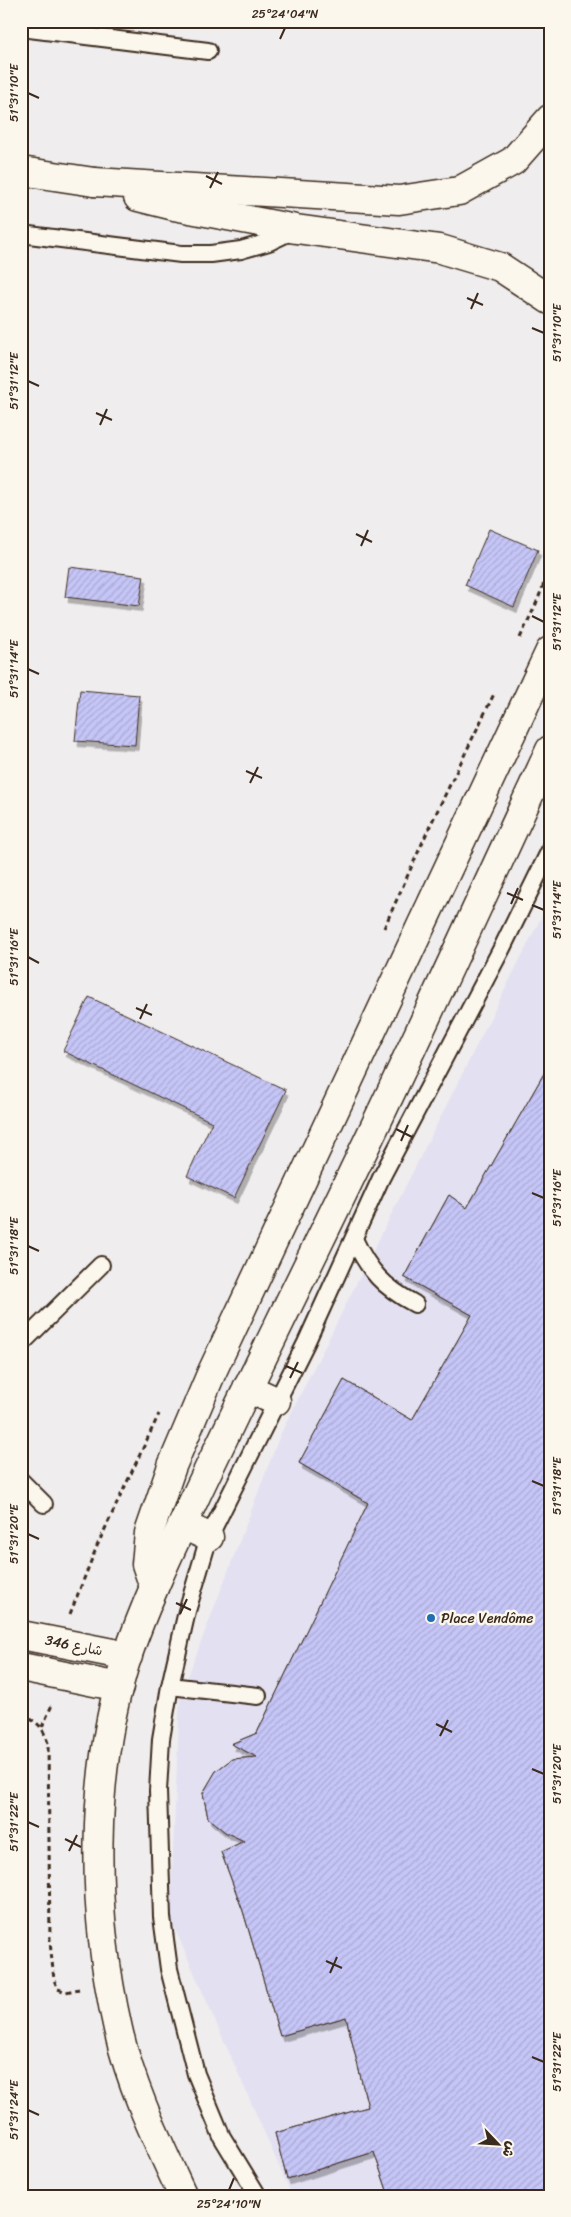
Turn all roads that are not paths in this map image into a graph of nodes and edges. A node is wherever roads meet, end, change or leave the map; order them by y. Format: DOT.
graph roads {
  1 [pos="21,28"];
  2 [pos="208,51"];
  3 [pos="550,119"];
  4 [pos="21,171"];
  5 [pos="94,182"];
  6 [pos="296,229"];
  7 [pos="21,234"];
  8 [pos="550,300"];
  9 [pos="550,651"];
  10 [pos="550,750"];
  11 [pos="550,850"];
  12 [pos="354,1239"];
  13 [pos="101,1265"];
  14 [pos="414,1304"];
  15 [pos="21,1344"];
  16 [pos="248,1388"];
  17 [pos="276,1401"];
  18 [pos="21,1481"];
  19 [pos="44,1504"];
  20 [pos="182,1525"];
  21 [pos="209,1537"];
  22 [pos="154,1587"];
  23 [pos="21,1635"];
  24 [pos="128,1656"];
  25 [pos="21,1667"];
  26 [pos="170,1686"];
  27 [pos="119,1687"];
  28 [pos="258,1696"];
  29 [pos="183,2196"];
  30 [pos="258,2196"];
  1 -- 2 [label="lane"];
  3 -- 5 [label="main road"];
  4 -- 5 [label="main road"];
  5 -- 6 [label="main road"];
  6 -- 7 [label="lane"];
  6 -- 8 [label="main road"];
  9 -- 22 [label="main road"];
  10 -- 16 [label="main road"];
  11 -- 12 [label="lane"];
  12 -- 14 [label="lane"];
  12 -- 17 [label="lane"];
  13 -- 15 [label="lane"];
  16 -- 17 [label="main road"];
  16 -- 20 [label="main road"];
  17 -- 21 [label="lane"];
  18 -- 19 [label="lane"];
  20 -- 21 [label="main road"];
  20 -- 22 [label="main road"];
  21 -- 26 [label="lane"];
  22 -- 24 [label="main road"];
  23 -- 24 [label="main road, شارع 346"];
  24 -- 27 [label="main road"];
  25 -- 27 [label="main road"];
  26 -- 28 [label="lane"];
  26 -- 30 [label="lane"];
  27 -- 29 [label="main road"];
}
